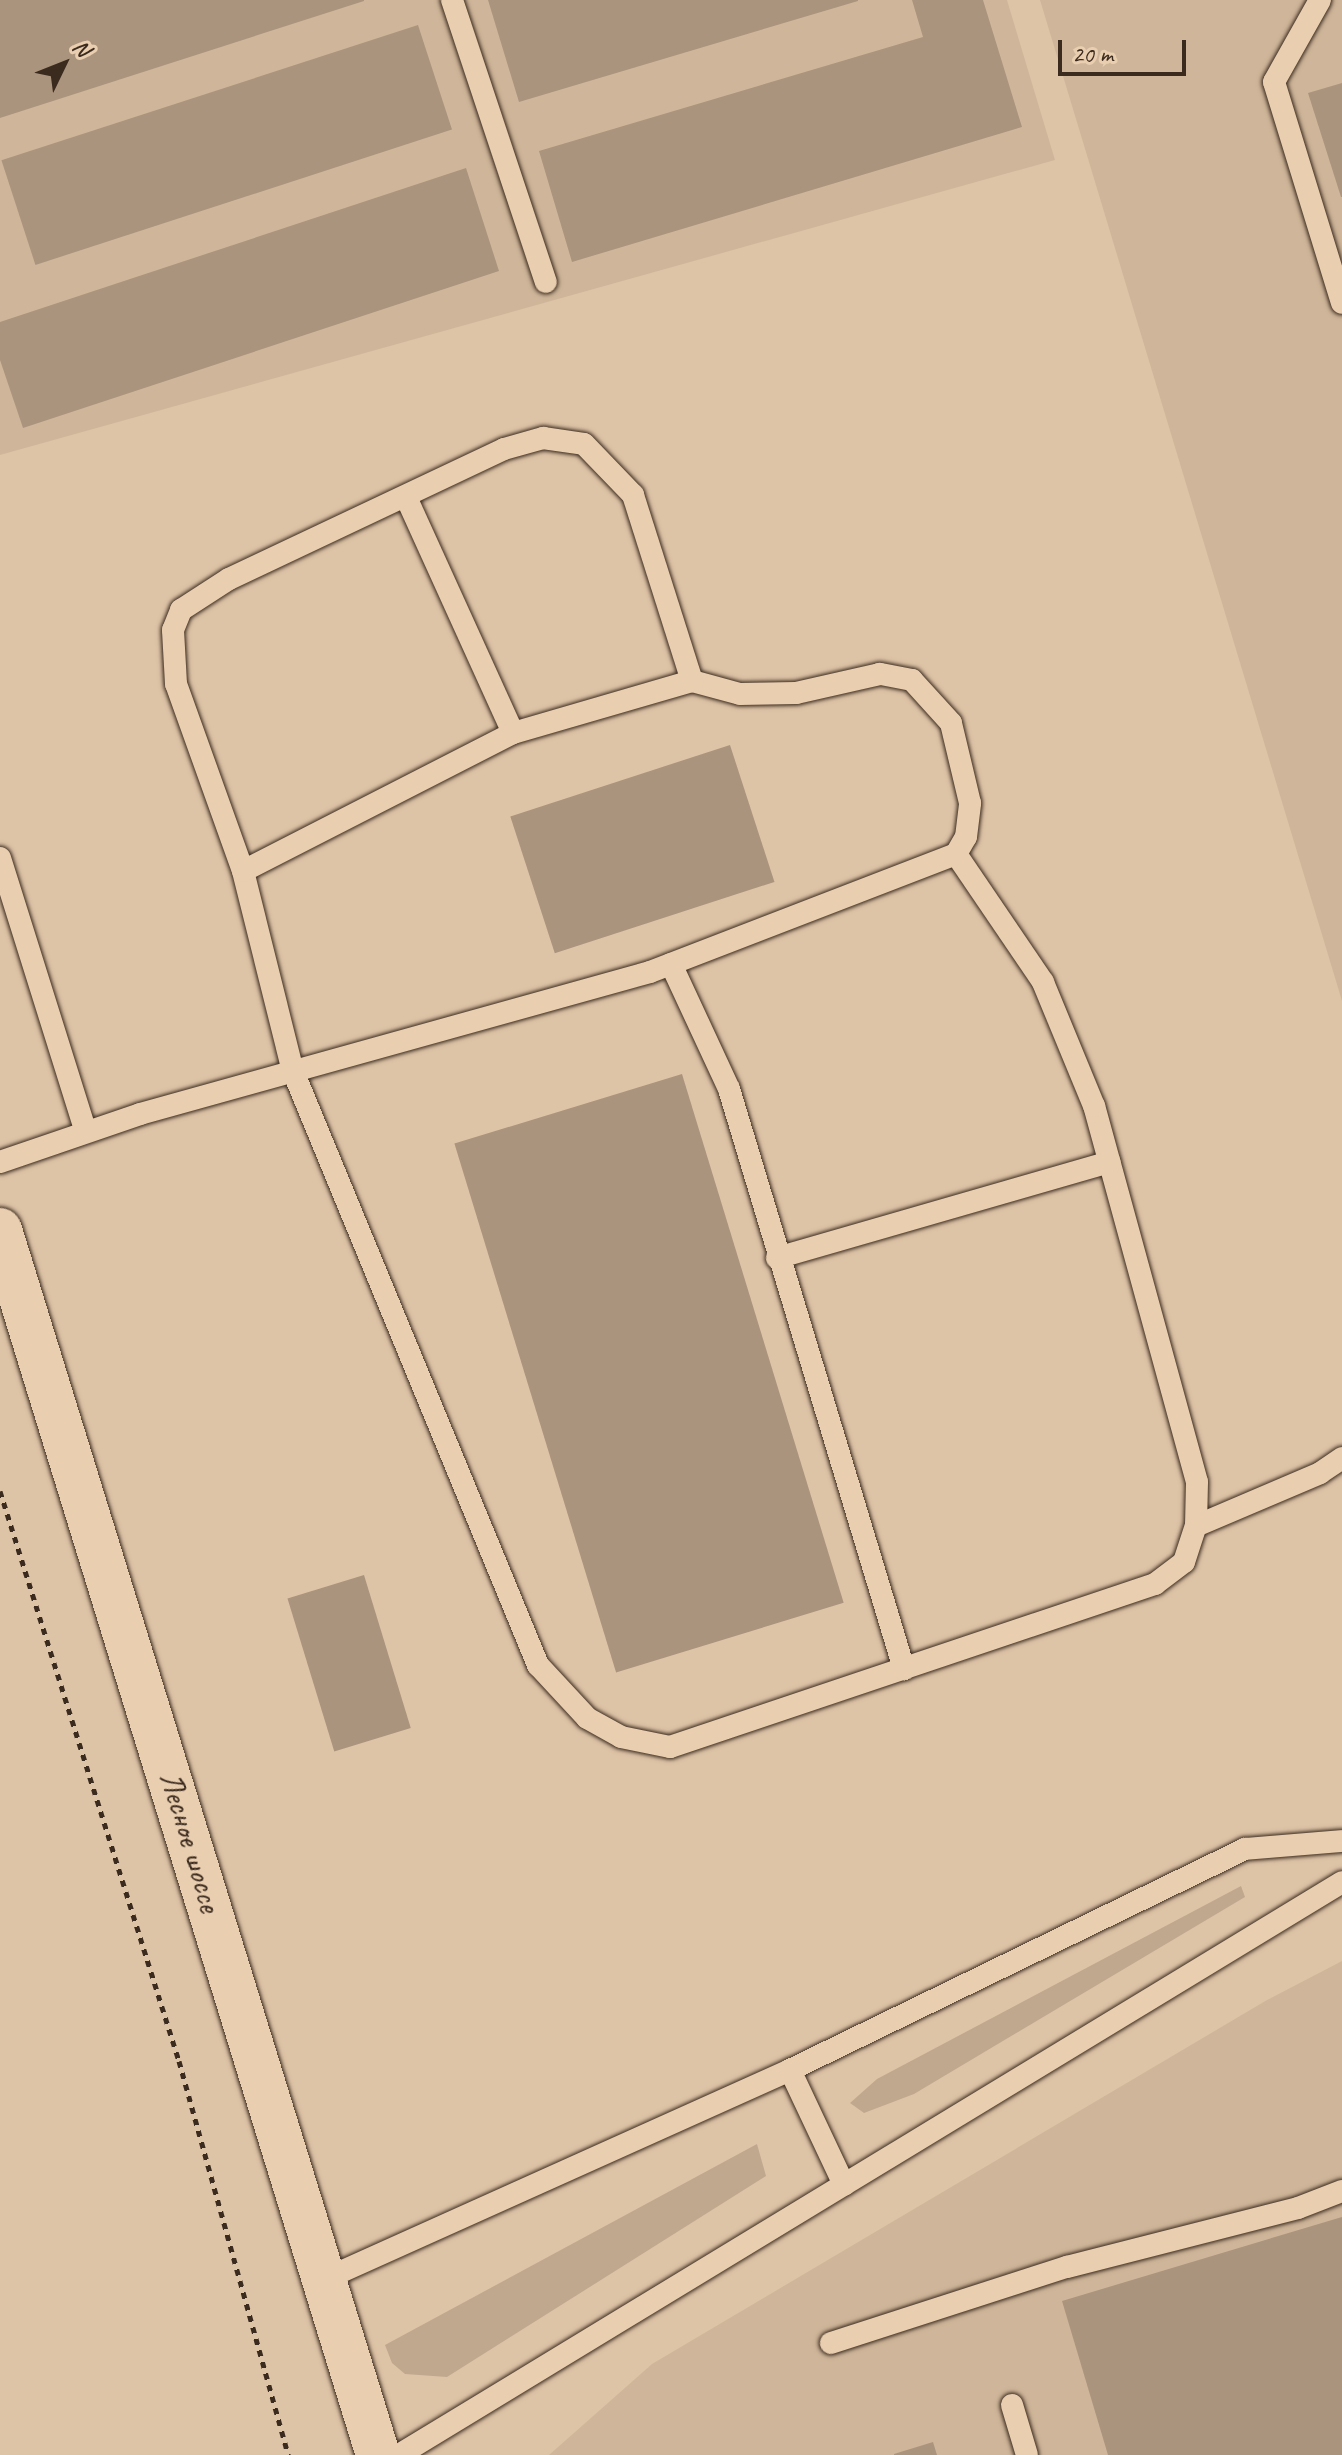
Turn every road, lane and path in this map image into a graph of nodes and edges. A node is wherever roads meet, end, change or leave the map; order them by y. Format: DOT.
graph roads {
  1 [pos="452,0"];
  2 [pos="1320,0"];
  3 [pos="546,282"];
  4 [pos="1342,303"];
  5 [pos="406,497"];
  6 [pos="692,681"];
  7 [pos="513,733"];
  8 [pos="956,854"];
  9 [pos="0,858"];
  10 [pos="243,871"];
  11 [pos="671,964"];
  12 [pos="293,1071"];
  13 [pos="86,1132"];
  14 [pos="0,1162"];
  15 [pos="1109,1162"];
  16 [pos="0,1230"];
  17 [pos="777,1258"];
  18 [pos="1342,1458"];
  19 [pos="0,1491"];
  20 [pos="1196,1526"];
  21 [pos="904,1669"];
  22 [pos="1342,1841"];
  23 [pos="1342,1882"];
  24 [pos="790,2070"];
  25 [pos="844,2185"];
  26 [pos="1342,2191"];
  27 [pos="325,2279"];
  28 [pos="831,2343"];
  29 [pos="1012,2405"];
  30 [pos="288,2455"];
  31 [pos="378,2455"];
  32 [pos="399,2455"];
  33 [pos="1027,2455"];
  1 -- 3 [label="lane"];
  2 -- 4 [label="lane"];
  5 -- 6 [label="lane"];
  5 -- 7 [label="lane"];
  5 -- 10 [label="lane"];
  6 -- 7 [label="lane"];
  6 -- 8 [label="lane"];
  7 -- 10 [label="lane"];
  8 -- 11 [label="lane"];
  8 -- 15 [label="lane"];
  9 -- 13 [label="lane"];
  10 -- 12 [label="lane"];
  11 -- 12 [label="lane"];
  11 -- 17 [label="lane"];
  12 -- 13 [label="lane"];
  12 -- 21 [label="lane"];
  13 -- 14 [label="lane"];
  15 -- 17 [label="lane"];
  15 -- 20 [label="lane"];
  16 -- 27 [label="street, Лесное шоссе"];
  17 -- 21 [label="lane"];
  18 -- 20 [label="lane"];
  19 -- 30 [label="path"];
  20 -- 21 [label="lane"];
  22 -- 24 [label="lane"];
  23 -- 25 [label="lane"];
  24 -- 25 [label="lane"];
  24 -- 27 [label="lane"];
  25 -- 32 [label="lane"];
  26 -- 28 [label="lane"];
  27 -- 31 [label="street, Лесное шоссе"];
  29 -- 33 [label="lane"];
}
